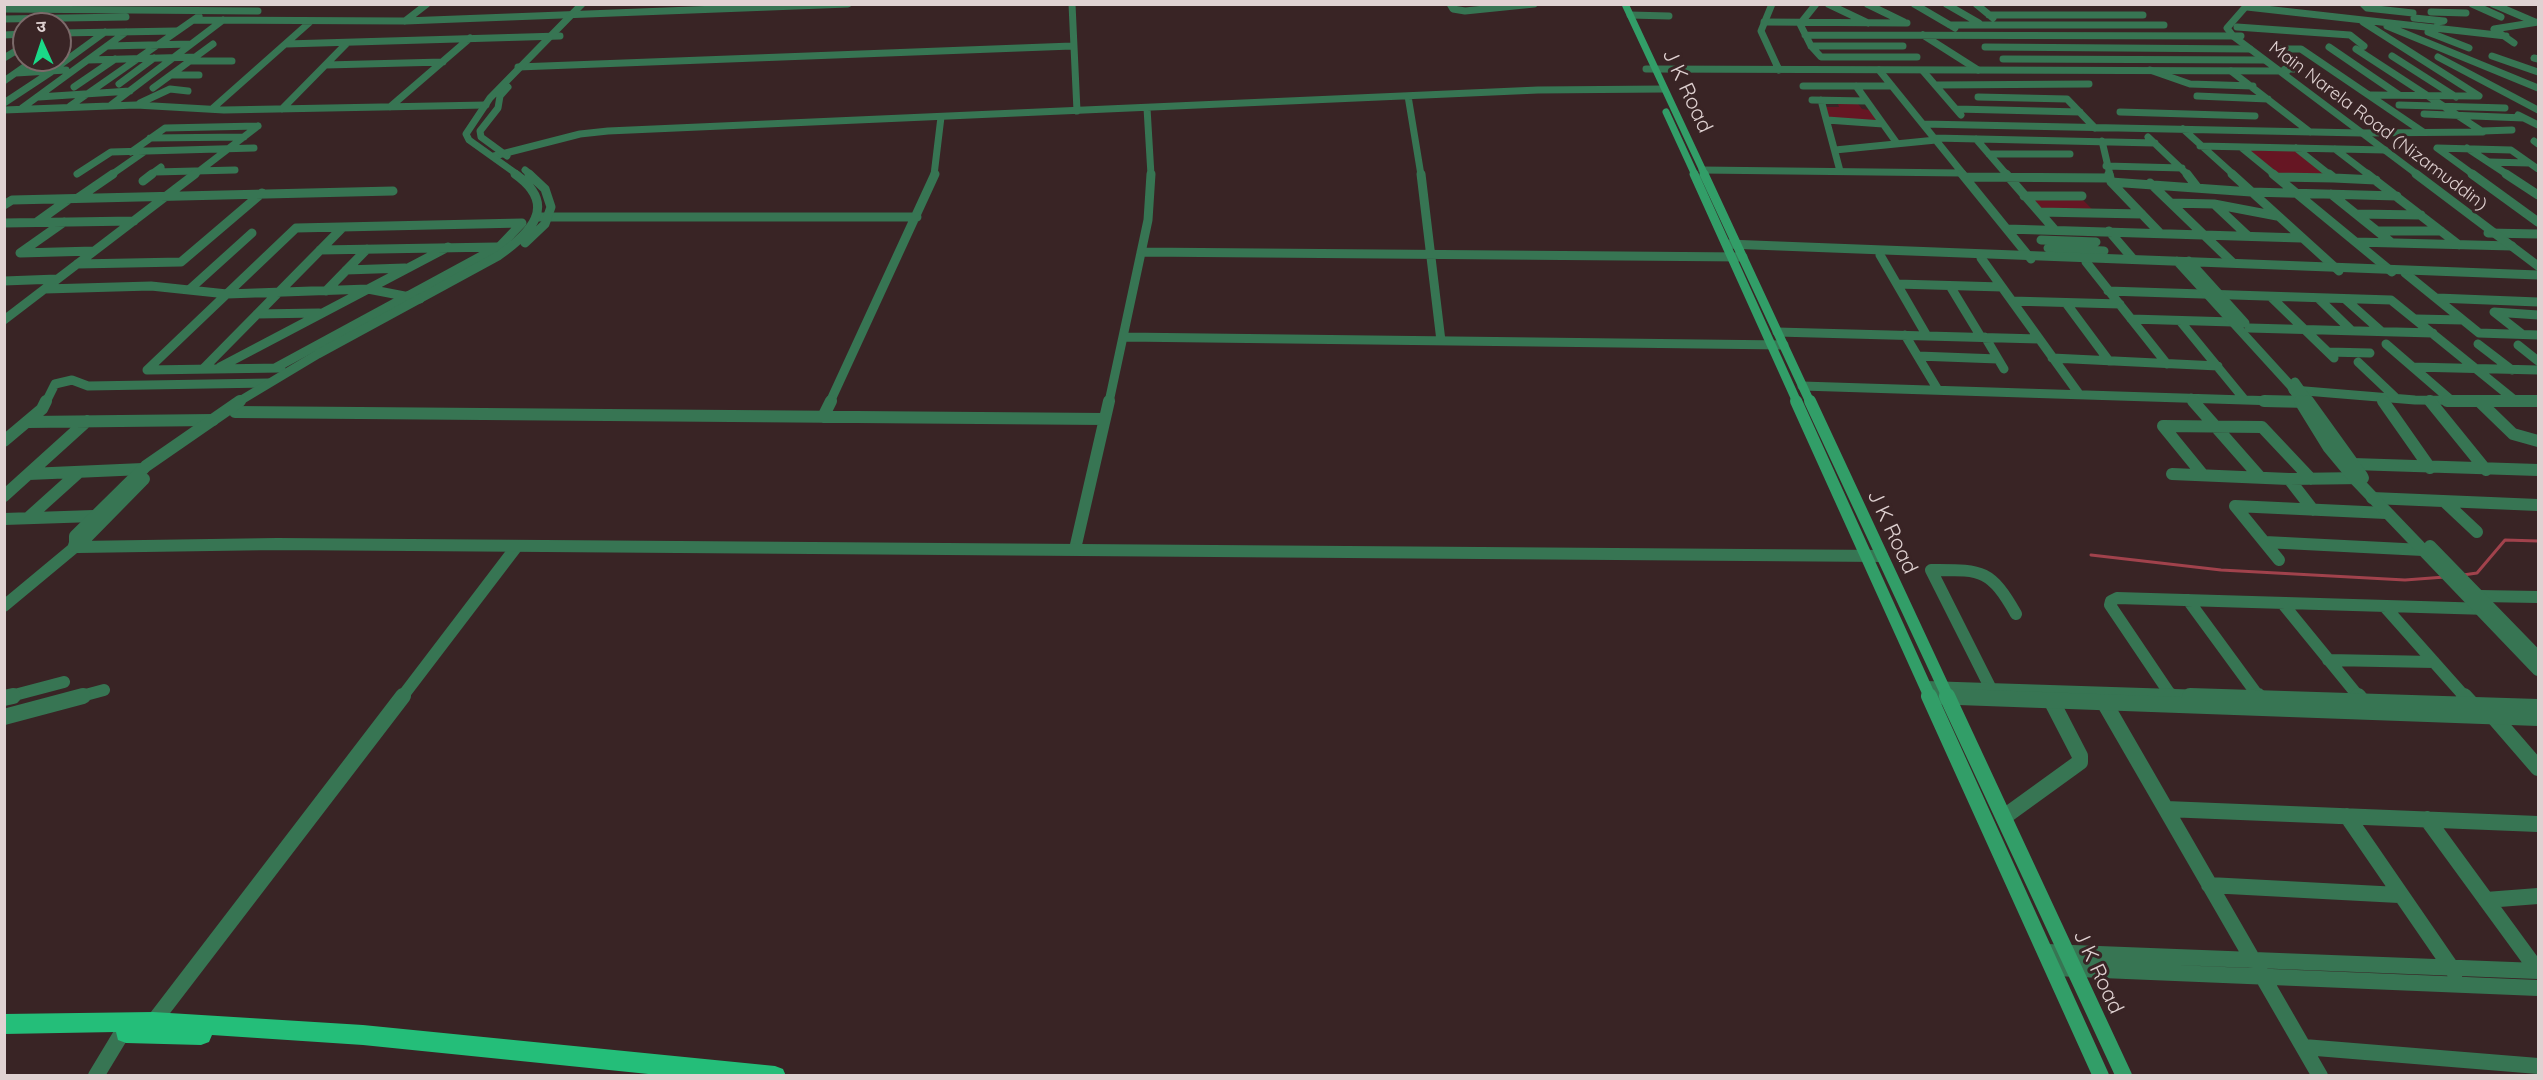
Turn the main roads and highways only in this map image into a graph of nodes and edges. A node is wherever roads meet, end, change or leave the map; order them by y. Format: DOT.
graph roads {
  1 [pos="1617,4"];
  2 [pos="1625,4"];
  3 [pos="1651,69"];
  4 [pos="1734,250"];
  5 [pos="1778,345"];
  6 [pos="4,1024"];
  7 [pos="149,1028"];
  8 [pos="4,1034"];
  9 [pos="726,1073"];
  10 [pos="697,1076"];
  11 [pos="775,1076"];
  12 [pos="2102,1076"];
  13 [pos="2124,1076"];
  1 -- 3 [label="main road, J K Road"];
  2 -- 3 [label="main road, J K Road"];
  3 -- 4 [label="main road, J K Road"];
  4 -- 5 [label="main road, J K Road"];
  4 -- 5 [label="main road, J K Road"];
  5 -- 12 [label="main road, J K Road"];
  5 -- 13 [label="main road, J K Road"];
  6 -- 7 [label="main road"];
  7 -- 8 [label="main road"];
  7 -- 9 [label="main road"];
  7 -- 10 [label="main road"];
  9 -- 11 [label="main road"];
}
